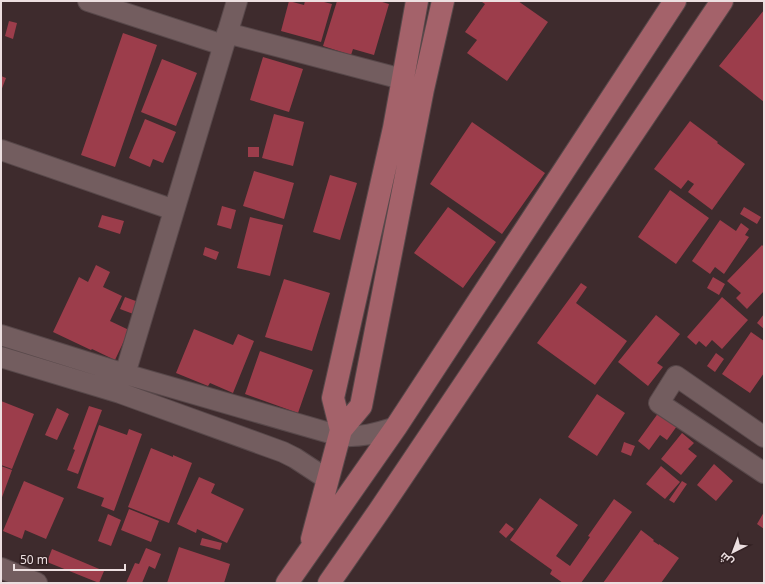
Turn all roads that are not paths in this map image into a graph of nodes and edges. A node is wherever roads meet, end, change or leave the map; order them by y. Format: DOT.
graph roads {
  1 [pos="88,1"];
  2 [pos="237,1"];
  3 [pos="417,1"];
  4 [pos="443,1"];
  5 [pos="675,1"];
  6 [pos="722,1"];
  7 [pos="225,39"];
  8 [pos="402,79"];
  9 [pos="1,150"];
  10 [pos="174,210"];
  11 [pos="1,335"];
  12 [pos="1,357"];
  13 [pos="125,374"];
  14 [pos="396,426"];
  15 [pos="341,433"];
  16 [pos="764,437"];
  17 [pos="764,473"];
  18 [pos="328,479"];
  19 [pos="308,554"];
  20 [pos="1,568"];
  21 [pos="37,583"];
  22 [pos="287,583"];
  23 [pos="329,583"];
  1 -- 7 [label="street"];
  2 -- 7 [label="street"];
  3 -- 8 [label="main road"];
  4 -- 15 [label="main road"];
  5 -- 14 [label="main road"];
  6 -- 23 [label="main road"];
  7 -- 8 [label="street"];
  7 -- 10 [label="street"];
  8 -- 15 [label="main road"];
  9 -- 10 [label="street"];
  10 -- 13 [label="street"];
  11 -- 13 [label="street"];
  12 -- 18 [label="street"];
  13 -- 15 [label="street"];
  14 -- 15 [label="street"];
  14 -- 19 [label="main road"];
  15 -- 18 [label="main road"];
  16 -- 17 [label="street"];
  18 -- 19 [label="main road"];
  19 -- 22 [label="main road"];
  20 -- 21 [label="street"];
}
